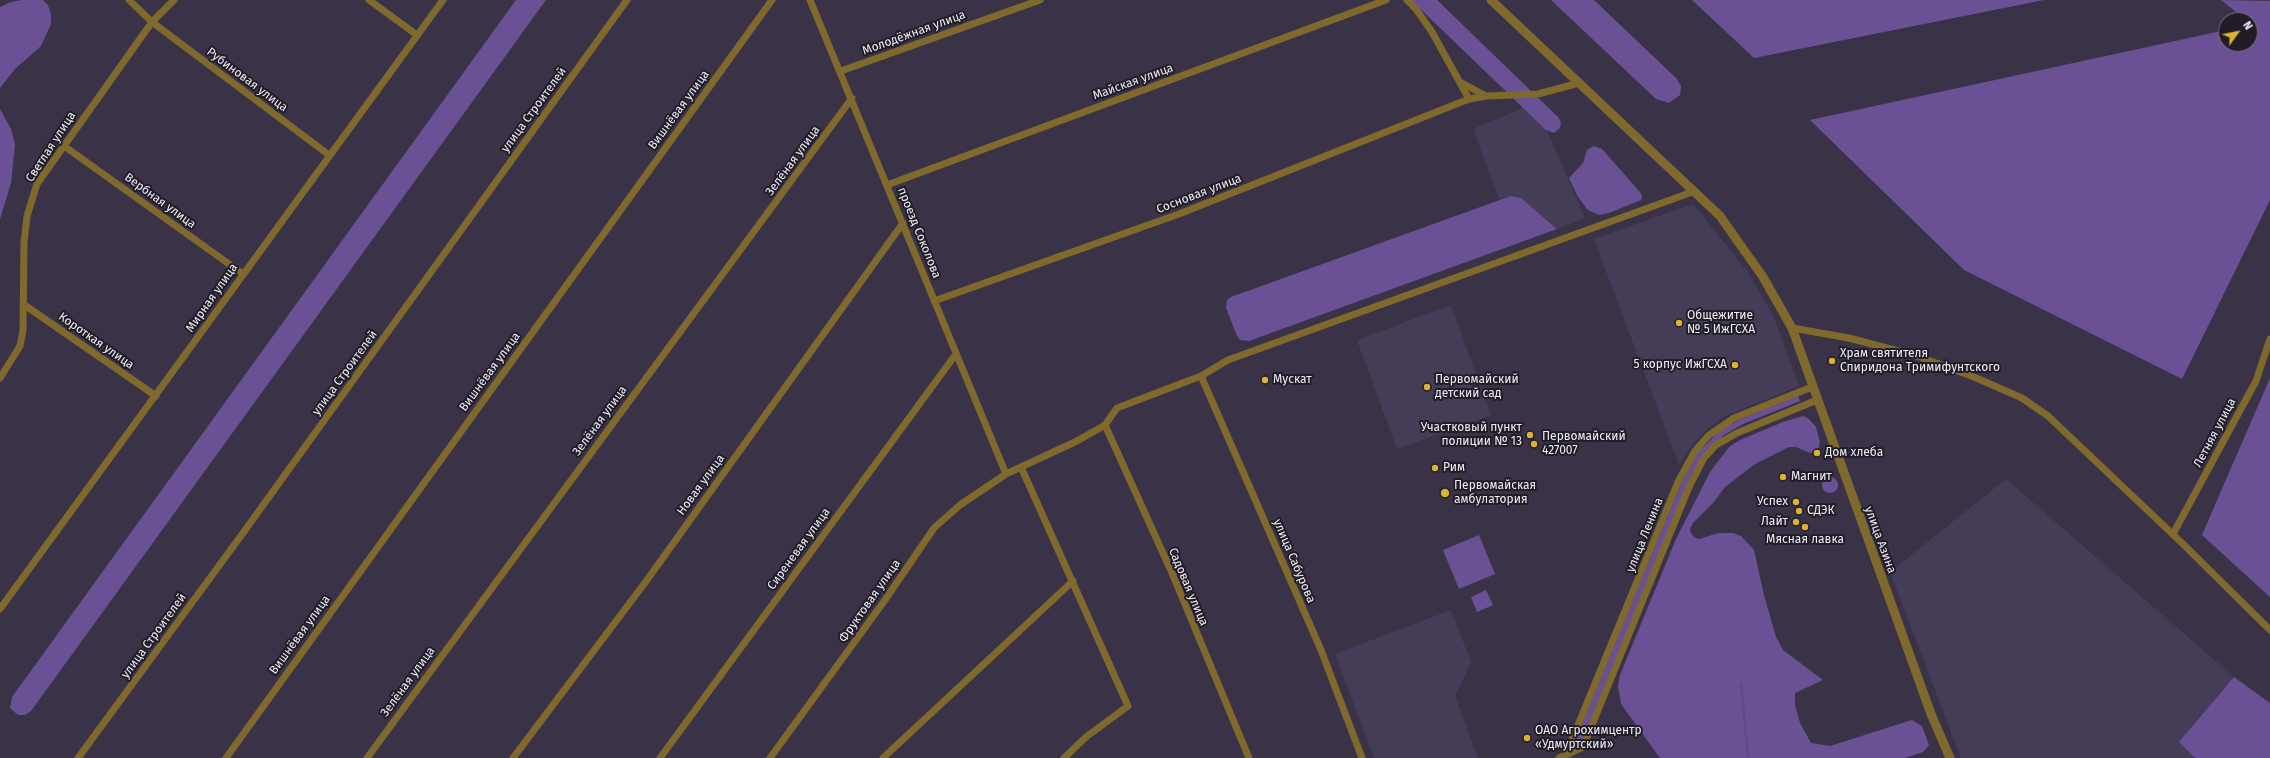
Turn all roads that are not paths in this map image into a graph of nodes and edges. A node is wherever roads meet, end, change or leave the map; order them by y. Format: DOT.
graph roads {
  1 [pos="129,0"];
  2 [pos="174,0"];
  3 [pos="369,0"];
  4 [pos="443,0"];
  5 [pos="627,0"];
  6 [pos="772,0"];
  7 [pos="810,0"];
  8 [pos="1040,0"];
  9 [pos="1386,0"];
  10 [pos="1407,0"];
  11 [pos="1491,0"];
  12 [pos="152,22"];
  13 [pos="417,35"];
  14 [pos="841,71"];
  15 [pos="1460,82"];
  16 [pos="1579,83"];
  17 [pos="1487,96"];
  18 [pos="852,98"];
  19 [pos="1469,100"];
  20 [pos="64,146"];
  21 [pos="329,155"];
  22 [pos="887,185"];
  23 [pos="1695,191"];
  24 [pos="903,223"];
  25 [pos="243,274"];
  26 [pos="934,301"];
  27 [pos="23,304"];
  28 [pos="1792,328"];
  29 [pos="2270,339"];
  30 [pos="956,354"];
  31 [pos="1201,376"];
  32 [pos="0,378"];
  33 [pos="1812,387"];
  34 [pos="156,396"];
  35 [pos="1817,400"];
  36 [pos="1105,425"];
  37 [pos="1021,467"];
  38 [pos="1006,474"];
  39 [pos="2173,534"];
  40 [pos="1073,581"];
  41 [pos="0,609"];
  42 [pos="2270,630"];
  43 [pos="1569,754"];
  44 [pos="78,758"];
  45 [pos="226,758"];
  46 [pos="367,758"];
  47 [pos="513,758"];
  48 [pos="660,758"];
  49 [pos="770,758"];
  50 [pos="883,758"];
  51 [pos="1064,758"];
  52 [pos="1249,758"];
  53 [pos="1362,758"];
  54 [pos="1559,758"];
  55 [pos="1950,758"];
  1 -- 12 [label="street, Рубиновая улица"];
  2 -- 12 [label="street, Светлая улица"];
  3 -- 13 [label="street"];
  4 -- 13 [label="street, Мирная улица"];
  5 -- 44 [label="street, улица Строителей"];
  6 -- 45 [label="street, Вишнёвая улица"];
  7 -- 14 [label="street, проезд Соколова"];
  8 -- 14 [label="street, Молодёжная улица"];
  9 -- 22 [label="street, Майская улица"];
  10 -- 15 [label="street"];
  11 -- 16 [label="street, улица Азина"];
  12 -- 20 [label="street, Светлая улица"];
  12 -- 21 [label="street, Рубиновая улица"];
  13 -- 21 [label="street, Мирная улица"];
  14 -- 18 [label="street, проезд Соколова"];
  15 -- 17 [label="street"];
  15 -- 19 [label="street"];
  16 -- 17 [label="street, Сосновая улица"];
  16 -- 23 [label="street, улица Азина"];
  17 -- 19 [label="street, Сосновая улица"];
  18 -- 22 [label="street, проезд Соколова"];
  18 -- 46 [label="street, Зелёная улица"];
  19 -- 26 [label="street, Сосновая улица"];
  20 -- 25 [label="street, Вербная улица"];
  20 -- 27 [label="street, Светлая улица"];
  21 -- 25 [label="street, Мирная улица"];
  22 -- 24 [label="street, проезд Соколова"];
  23 -- 28 [label="street, улица Азина"];
  23 -- 31 [label="street"];
  24 -- 26 [label="street, проезд Соколова"];
  24 -- 47 [label="street, Новая улица"];
  25 -- 34 [label="street, Мирная улица"];
  26 -- 30 [label="street, проезд Соколова"];
  27 -- 32 [label="street, Светлая улица"];
  27 -- 34 [label="street, Короткая улица"];
  28 -- 33 [label="street, улица Азина"];
  28 -- 39 [label="street"];
  29 -- 39 [label="street, Летняя улица"];
  30 -- 38 [label="street, проезд Соколова"];
  30 -- 48 [label="street, Сиреневая улица"];
  31 -- 36 [label="street"];
  31 -- 53 [label="street, улица Сабурова"];
  33 -- 35 [label="street, улица Азина"];
  33 -- 43 [label="street, улица Ленина"];
  34 -- 41 [label="street, Мирная улица"];
  35 -- 43 [label="street, улица Ленина"];
  35 -- 55 [label="street, улица Азина"];
  36 -- 37 [label="street, Фруктовая улица"];
  36 -- 52 [label="street, Садовая улица"];
  37 -- 38 [label="street, Фруктовая улица"];
  37 -- 40 [label="street"];
  38 -- 49 [label="street, Фруктовая улица"];
  39 -- 42 [label="street"];
  40 -- 50 [label="street"];
  40 -- 51 [label="street"];
  43 -- 54 [label="street, улица Ленина"];
}
